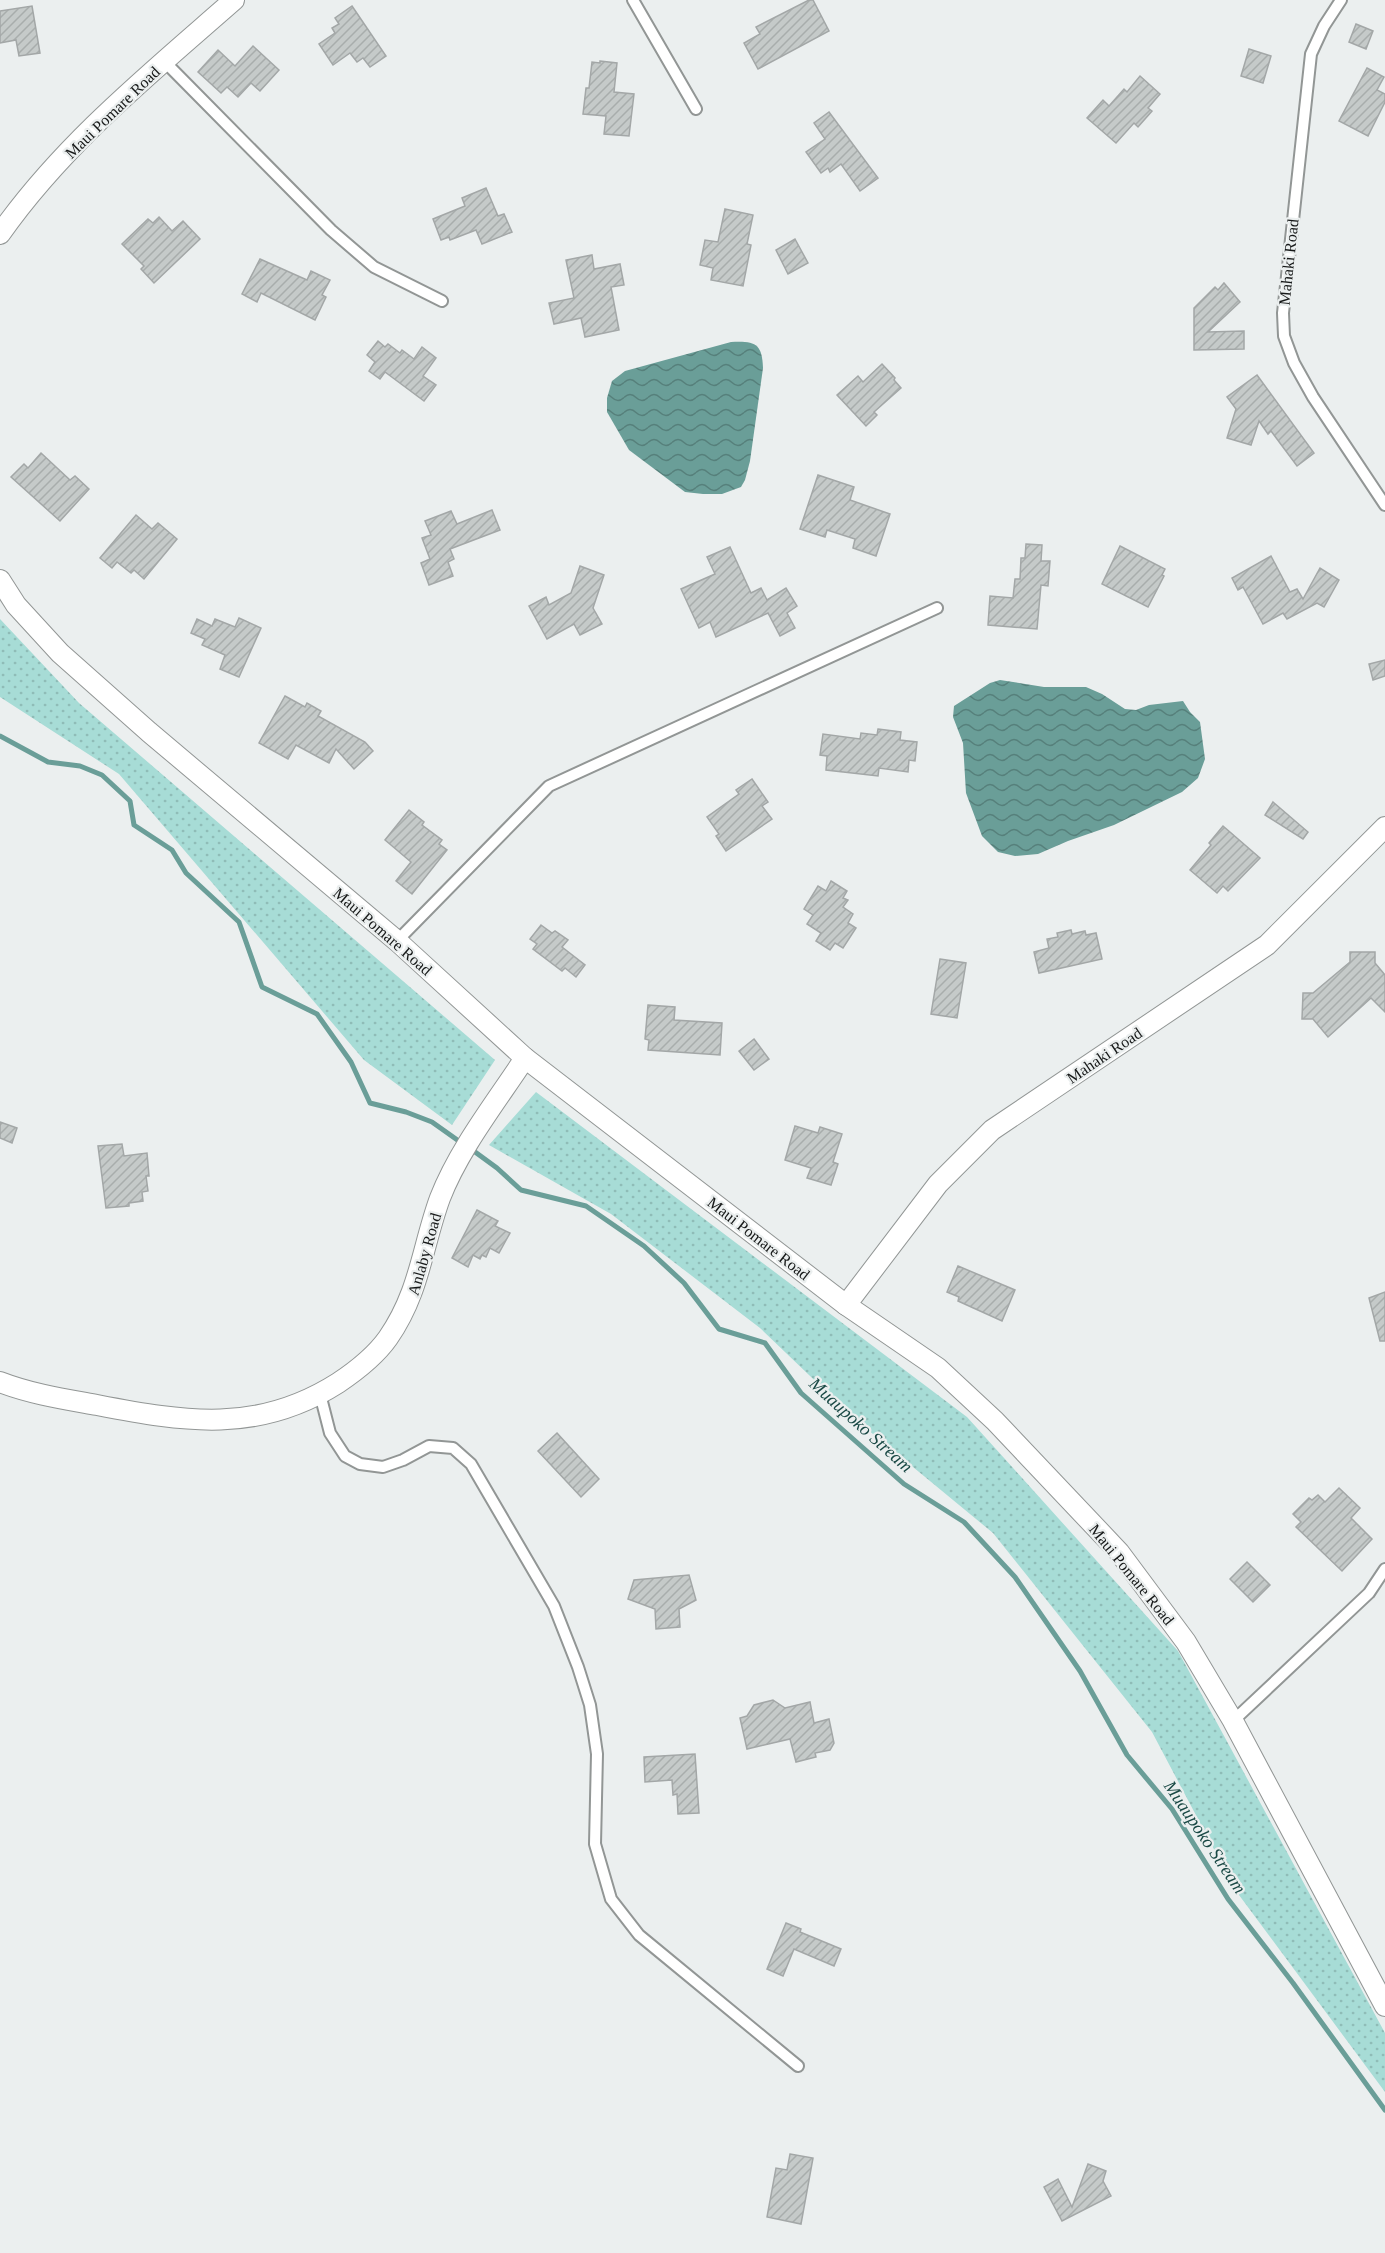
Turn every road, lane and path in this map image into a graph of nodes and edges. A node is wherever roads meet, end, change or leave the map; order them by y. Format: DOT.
graph roads {
  1 [pos="234,0"];
  2 [pos="633,0"];
  3 [pos="1341,0"];
  4 [pos="164,61"];
  5 [pos="696,109"];
  6 [pos="0,234"];
  7 [pos="442,302"];
  8 [pos="1385,505"];
  9 [pos="0,580"];
  10 [pos="937,608"];
  11 [pos="1385,827"];
  12 [pos="397,940"];
  13 [pos="525,1058"];
  14 [pos="846,1305"];
  15 [pos="0,1382"];
  16 [pos="320,1394"];
  17 [pos="1385,1569"];
  18 [pos="1233,1721"];
  19 [pos="1385,2006"];
  20 [pos="798,2066"];
  1 -- 4 [label="street, Maui Pomare Road"];
  2 -- 5 [label="lane"];
  3 -- 8 [label="lane, Mahaki Road"];
  4 -- 6 [label="street, Maui Pomare Road"];
  4 -- 7 [label="lane"];
  9 -- 12 [label="street, Maui Pomare Road"];
  10 -- 12 [label="lane"];
  11 -- 14 [label="street, Mahaki Road"];
  12 -- 13 [label="street, Maui Pomare Road"];
  13 -- 14 [label="street, Maui Pomare Road"];
  13 -- 16 [label="street, Anlaby Road"];
  14 -- 18 [label="street, Maui Pomare Road"];
  15 -- 16 [label="street, Anlaby Road"];
  16 -- 20 [label="lane"];
  17 -- 18 [label="lane"];
  18 -- 19 [label="street, Maui Pomare Road"];
}
